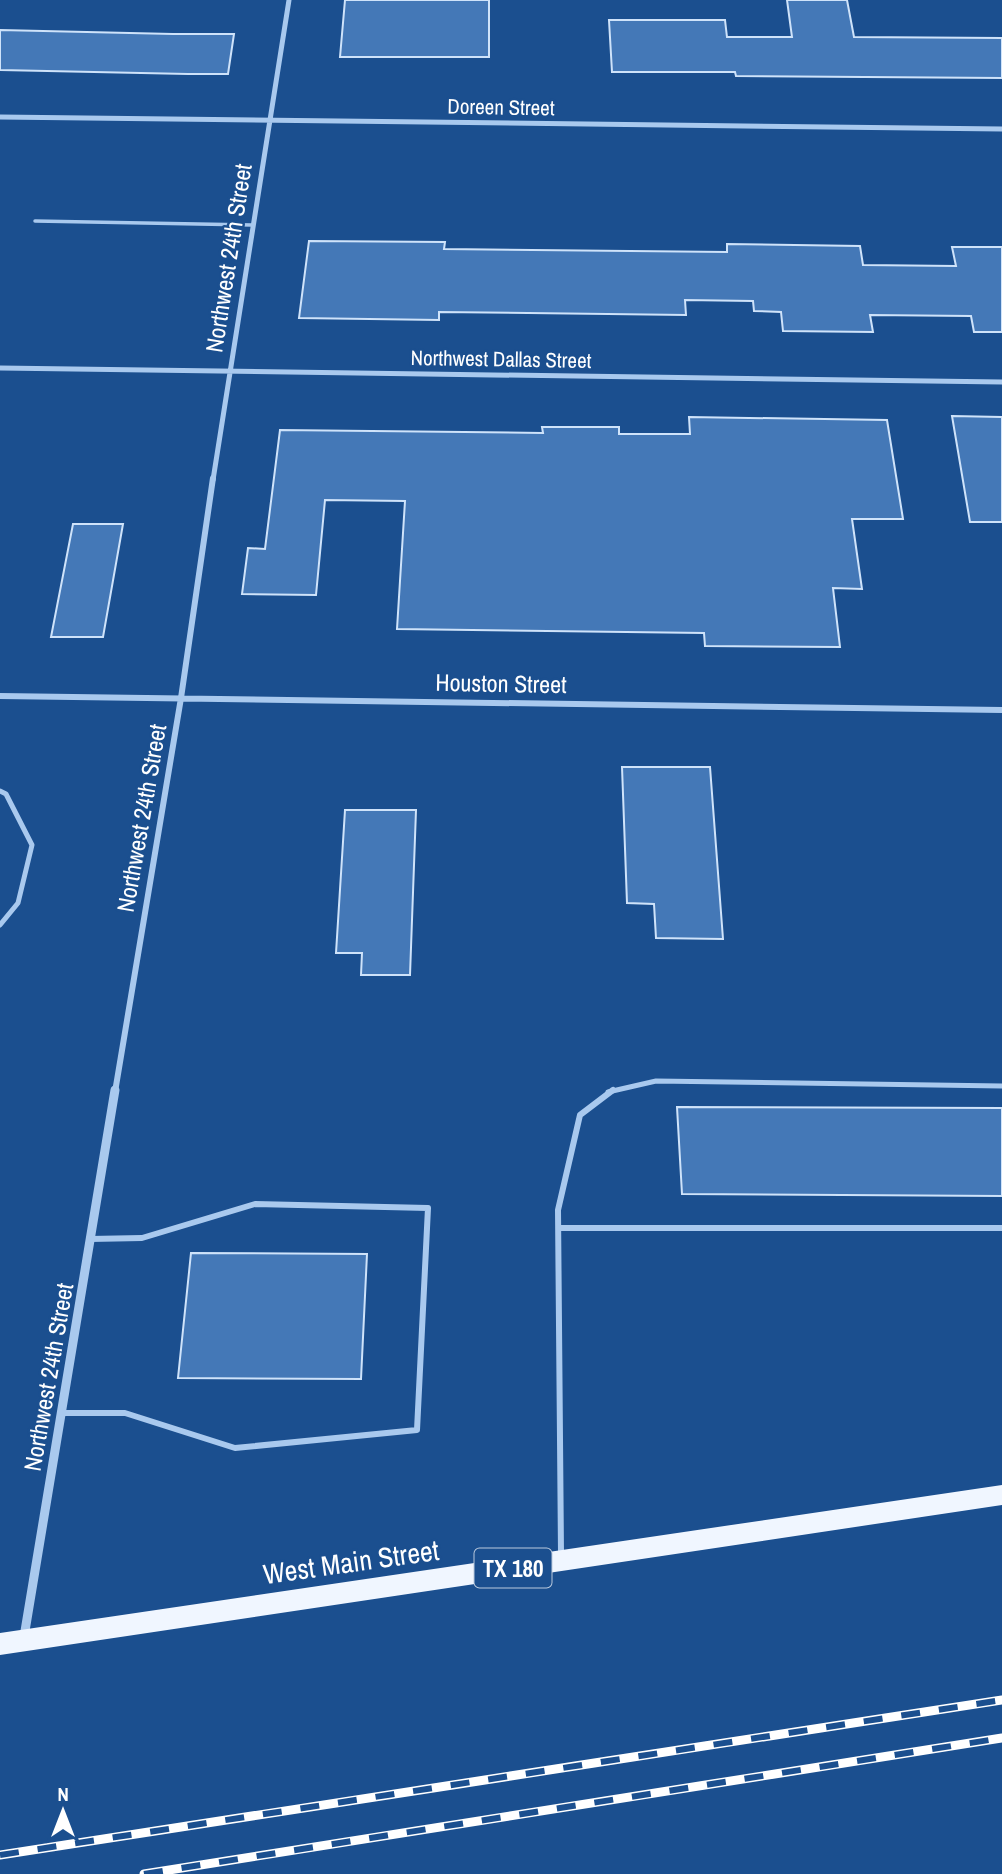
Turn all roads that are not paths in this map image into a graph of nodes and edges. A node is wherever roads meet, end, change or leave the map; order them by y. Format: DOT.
graph roads {
  1 [pos="289,0"];
  2 [pos="0,117"];
  3 [pos="269,120"];
  4 [pos="1002,129"];
  5 [pos="35,221"];
  6 [pos="252,225"];
  7 [pos="0,368"];
  8 [pos="229,371"];
  9 [pos="1002,382"];
  10 [pos="0,695"];
  11 [pos="181,698"];
  12 [pos="1002,710"];
  13 [pos="0,792"];
  14 [pos="0,925"];
  15 [pos="1002,1086"];
  16 [pos="559,1228"];
  17 [pos="1002,1228"];
  18 [pos="90,1239"];
  19 [pos="61,1412"];
  20 [pos="1002,1495"];
  21 [pos="561,1561"];
  22 [pos="23,1641"];
  23 [pos="0,1644"];
  1 -- 3 [label="street, Northwest 24th Street"];
  2 -- 3 [label="street, Doreen Street"];
  3 -- 4 [label="street, Doreen Street"];
  3 -- 6 [label="street, Northwest 24th Street"];
  5 -- 6 [label="lane"];
  6 -- 8 [label="street, Northwest 24th Street"];
  7 -- 8 [label="street, Northwest Dallas Street"];
  8 -- 9 [label="street, Northwest Dallas Street"];
  8 -- 11 [label="street, Northwest 24th Street"];
  10 -- 11 [label="street, Houston Street"];
  11 -- 12 [label="street, Houston Street"];
  11 -- 18 [label="street, Northwest 24th Street"];
  13 -- 14 [label="lane"];
  15 -- 16 [label="lane"];
  16 -- 17 [label="lane"];
  16 -- 21 [label="lane"];
  18 -- 19 [label="street, Northwest 24th Street"];
  18 -- 19 [label="lane"];
  19 -- 22 [label="street, Northwest 24th Street"];
  20 -- 21 [label="main road, West Main Street / TX 180"];
  21 -- 22 [label="main road, West Main Street / TX 180"];
  22 -- 23 [label="main road, West Main Street / TX 180"];
}
